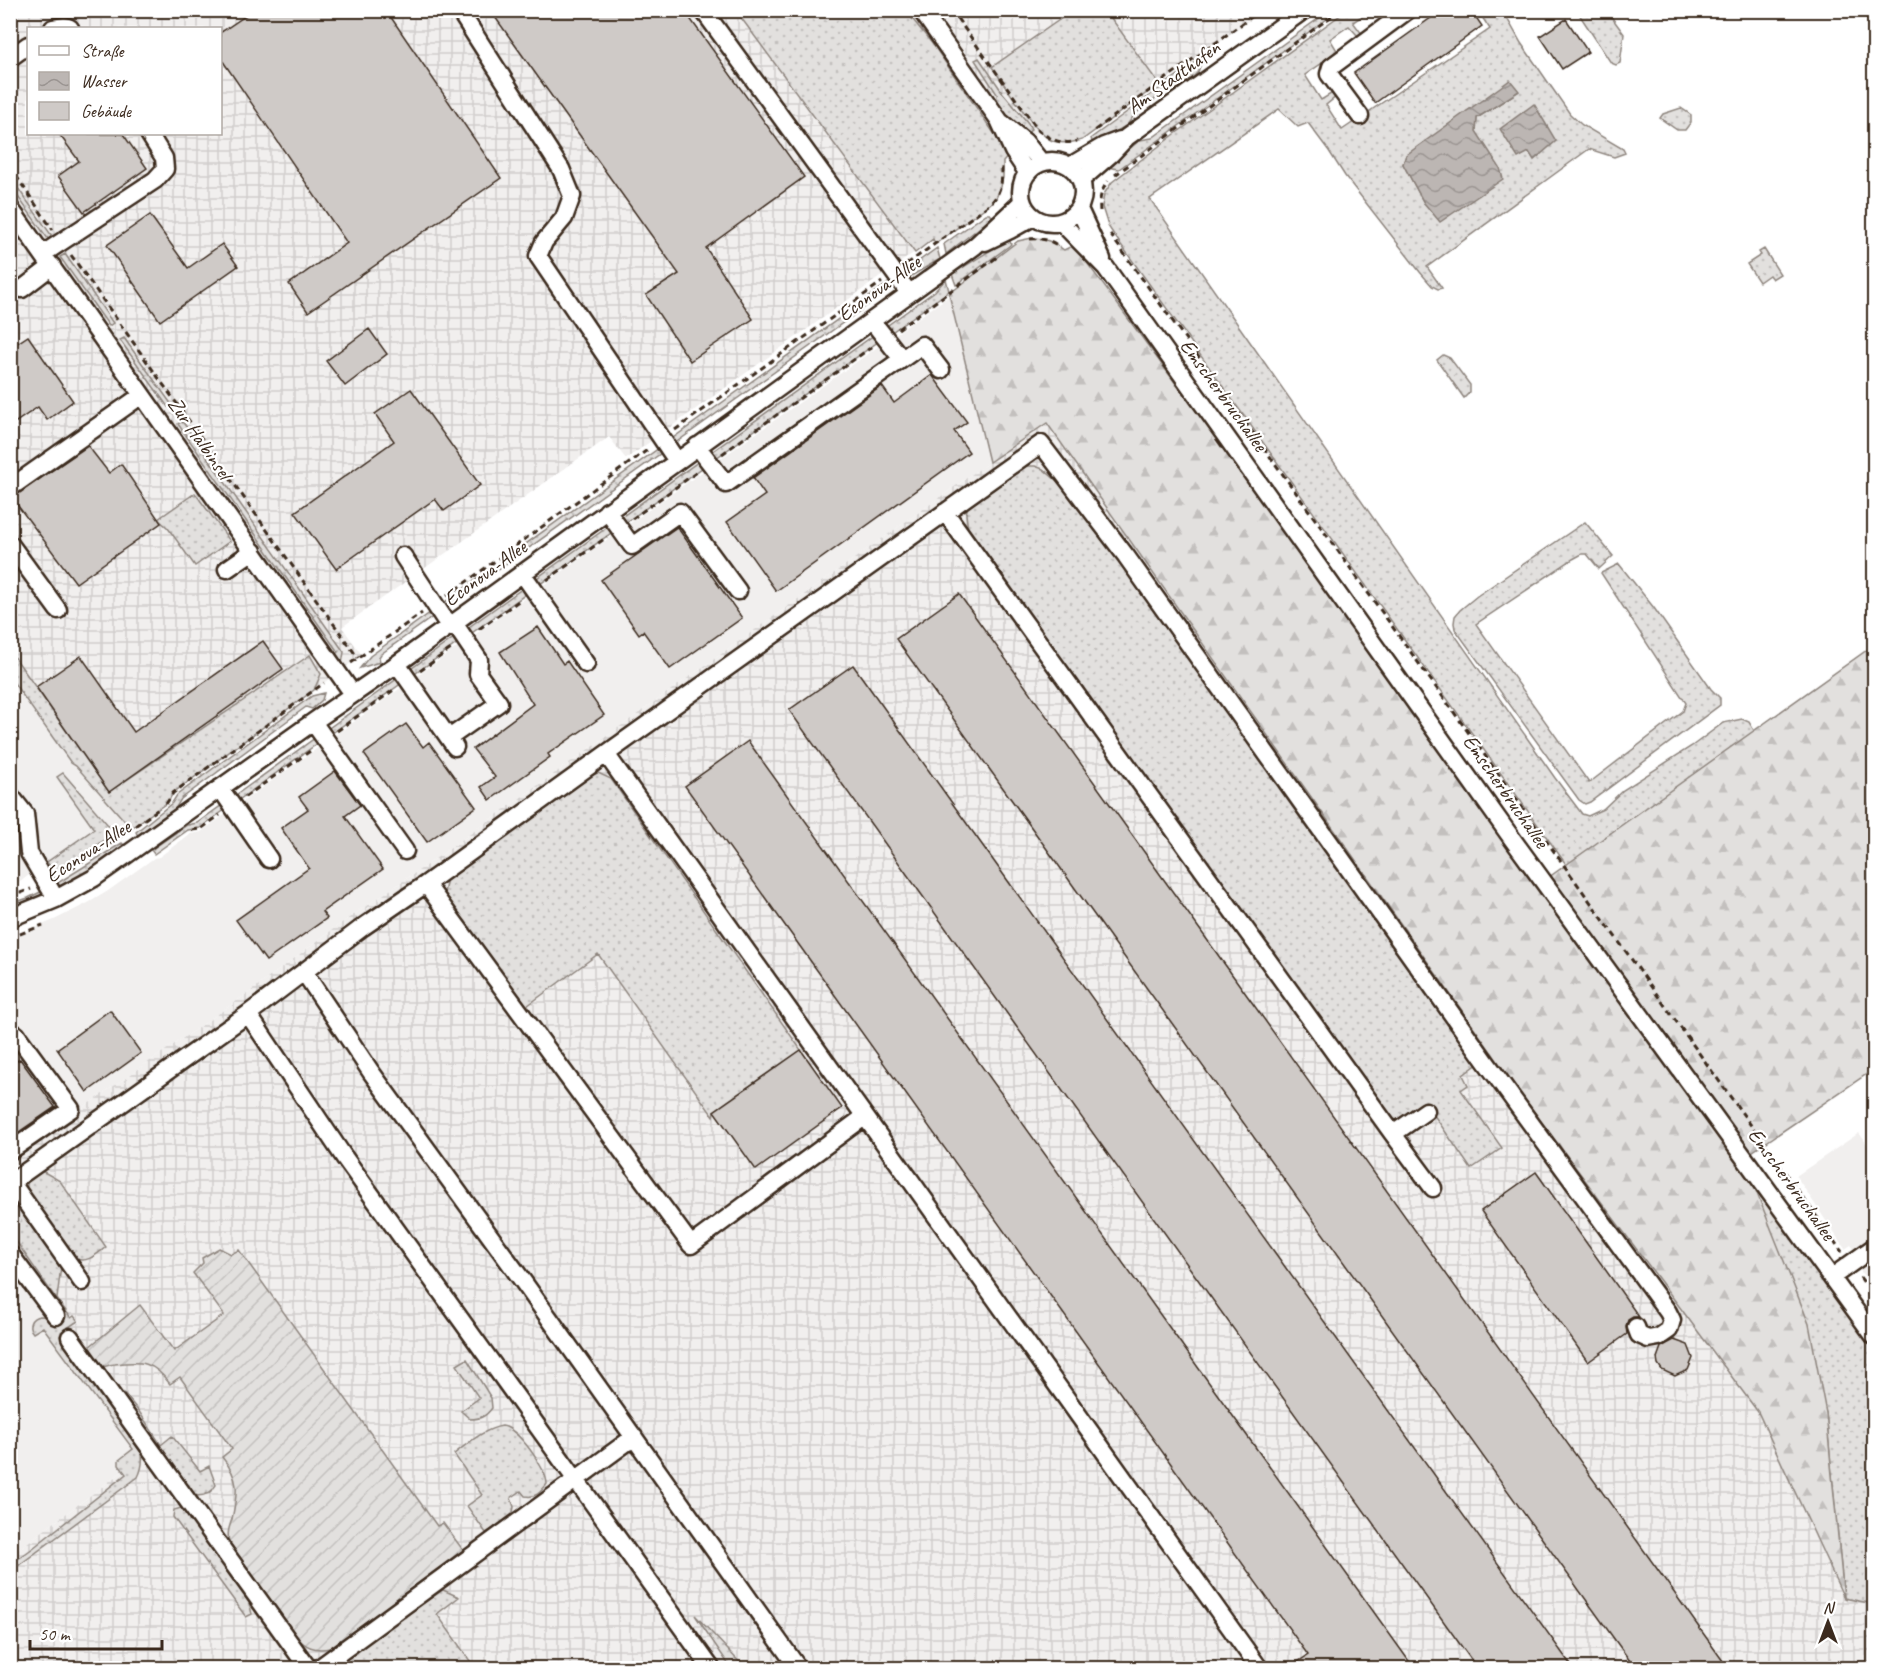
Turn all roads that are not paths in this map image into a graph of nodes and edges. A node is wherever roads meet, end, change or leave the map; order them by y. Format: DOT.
graph roads {
  1 [pos="459,10"];
  2 [pos="703,10"];
  3 [pos="921,10"];
  4 [pos="1304,10"];
  5 [pos="1408,10"];
  6 [pos="27,46"];
  7 [pos="10,58"];
  8 [pos="1360,116"];
  9 [pos="150,135"];
  10 [pos="1127,137"];
  11 [pos="1070,166"];
  12 [pos="1034,167"];
  13 [pos="1081,180"];
  14 [pos="1022,202"];
  15 [pos="10,208"];
  16 [pos="1078,209"];
  17 [pos="1033,217"];
  18 [pos="1061,222"];
  19 [pos="975,246"];
  20 [pos="48,260"];
  21 [pos="1106,268"];
  22 [pos="22,288"];
  23 [pos="909,294"];
  24 [pos="872,321"];
  25 [pos="902,359"];
  26 [pos="941,370"];
  27 [pos="142,395"];
  28 [pos="698,446"];
  29 [pos="676,461"];
  30 [pos="10,488"];
  31 [pos="607,511"];
  32 [pos="945,512"];
  33 [pos="10,544"];
  34 [pos="253,551"];
  35 [pos="404,556"];
  36 [pos="227,569"];
  37 [pos="522,573"];
  38 [pos="738,591"];
  39 [pos="58,610"];
  40 [pos="451,625"];
  41 [pos="397,664"];
  42 [pos="586,664"];
  43 [pos="353,694"];
  44 [pos="313,722"];
  45 [pos="606,754"];
  46 [pos="220,788"];
  47 [pos="10,795"];
  48 [pos="405,851"];
  49 [pos="269,859"];
  50 [pos="426,884"];
  51 [pos="56,899"];
  52 [pos="10,918"];
  53 [pos="304,972"];
  54 [pos="249,1014"];
  55 [pos="10,1038"];
  56 [pos="1426,1111"];
  57 [pos="864,1117"];
  58 [pos="1394,1134"];
  59 [pos="10,1151"];
  60 [pos="11,1183"];
  61 [pos="1433,1188"];
  62 [pos="1875,1247"];
  63 [pos="10,1254"];
  64 [pos="1832,1277"];
  65 [pos="82,1282"];
  66 [pos="56,1316"];
  67 [pos="1636,1328"];
  68 [pos="1875,1336"];
  69 [pos="70,1337"];
  70 [pos="634,1437"];
  71 [pos="575,1480"];
  72 [pos="308,1668"];
  73 [pos="320,1668"];
  74 [pos="711,1668"];
  75 [pos="798,1668"];
  76 [pos="1259,1668"];
  1 -- 29 [label="street"];
  2 -- 23 [label="street"];
  3 -- 12 [label="street"];
  4 -- 10 [label="street, Am Stadthafen"];
  5 -- 8 [label="street"];
  6 -- 7 [label="street"];
  9 -- 20 [label="street"];
  10 -- 11 [label="street, Am Stadthafen"];
  10 -- 13 [label="street, Am Stadthafen"];
  11 -- 12 [label="street"];
  11 -- 13 [label="street"];
  12 -- 14 [label="street"];
  13 -- 16 [label="street"];
  14 -- 17 [label="street"];
  14 -- 19 [label="street, Econova-Allee"];
  15 -- 20 [label="street, Zur Halbinsel"];
  16 -- 18 [label="street"];
  16 -- 21 [label="street, Emscherbruchallee"];
  17 -- 18 [label="street"];
  17 -- 19 [label="street, Econova-Allee"];
  18 -- 21 [label="street, Emscherbruchallee"];
  19 -- 23 [label="street, Econova-Allee"];
  20 -- 22 [label="street"];
  20 -- 27 [label="street, Zur Halbinsel"];
  21 -- 64 [label="street, Emscherbruchallee"];
  23 -- 24 [label="street, Econova-Allee"];
  24 -- 25 [label="street"];
  24 -- 28 [label="street, Econova-Allee"];
  25 -- 26 [label="street"];
  25 -- 28 [label="street"];
  27 -- 30 [label="street"];
  27 -- 34 [label="street, Zur Halbinsel"];
  28 -- 29 [label="street, Econova-Allee"];
  29 -- 31 [label="street, Econova-Allee"];
  31 -- 37 [label="street, Econova-Allee"];
  31 -- 38 [label="street"];
  32 -- 45 [label="street"];
  32 -- 58 [label="street"];
  32 -- 67 [label="street"];
  33 -- 39 [label="street"];
  34 -- 36 [label="street"];
  34 -- 43 [label="street, Zur Halbinsel"];
  35 -- 40 [label="street"];
  37 -- 40 [label="street, Econova-Allee"];
  37 -- 42 [label="street"];
  40 -- 41 [label="street, Econova-Allee"];
  40 -- 41 [label="street"];
  41 -- 43 [label="street, Econova-Allee"];
  43 -- 44 [label="street, Econova-Allee"];
  44 -- 46 [label="street, Econova-Allee"];
  44 -- 48 [label="street"];
  45 -- 50 [label="street"];
  45 -- 57 [label="street"];
  46 -- 49 [label="street"];
  46 -- 51 [label="street, Econova-Allee"];
  47 -- 51 [label="street"];
  50 -- 53 [label="street"];
  50 -- 57 [label="street"];
  51 -- 52 [label="street, Econova-Allee"];
  53 -- 54 [label="street"];
  53 -- 70 [label="street"];
  54 -- 60 [label="street"];
  54 -- 71 [label="street"];
  55 -- 59 [label="street"];
  56 -- 58 [label="street"];
  57 -- 76 [label="street"];
  58 -- 61 [label="street"];
  60 -- 65 [label="street"];
  62 -- 64 [label="street"];
  63 -- 66 [label="street"];
  64 -- 68 [label="street, Emscherbruchallee"];
  69 -- 72 [label="street"];
  70 -- 71 [label="street"];
  70 -- 75 [label="street"];
  71 -- 73 [label="street"];
  71 -- 74 [label="street"];
}
